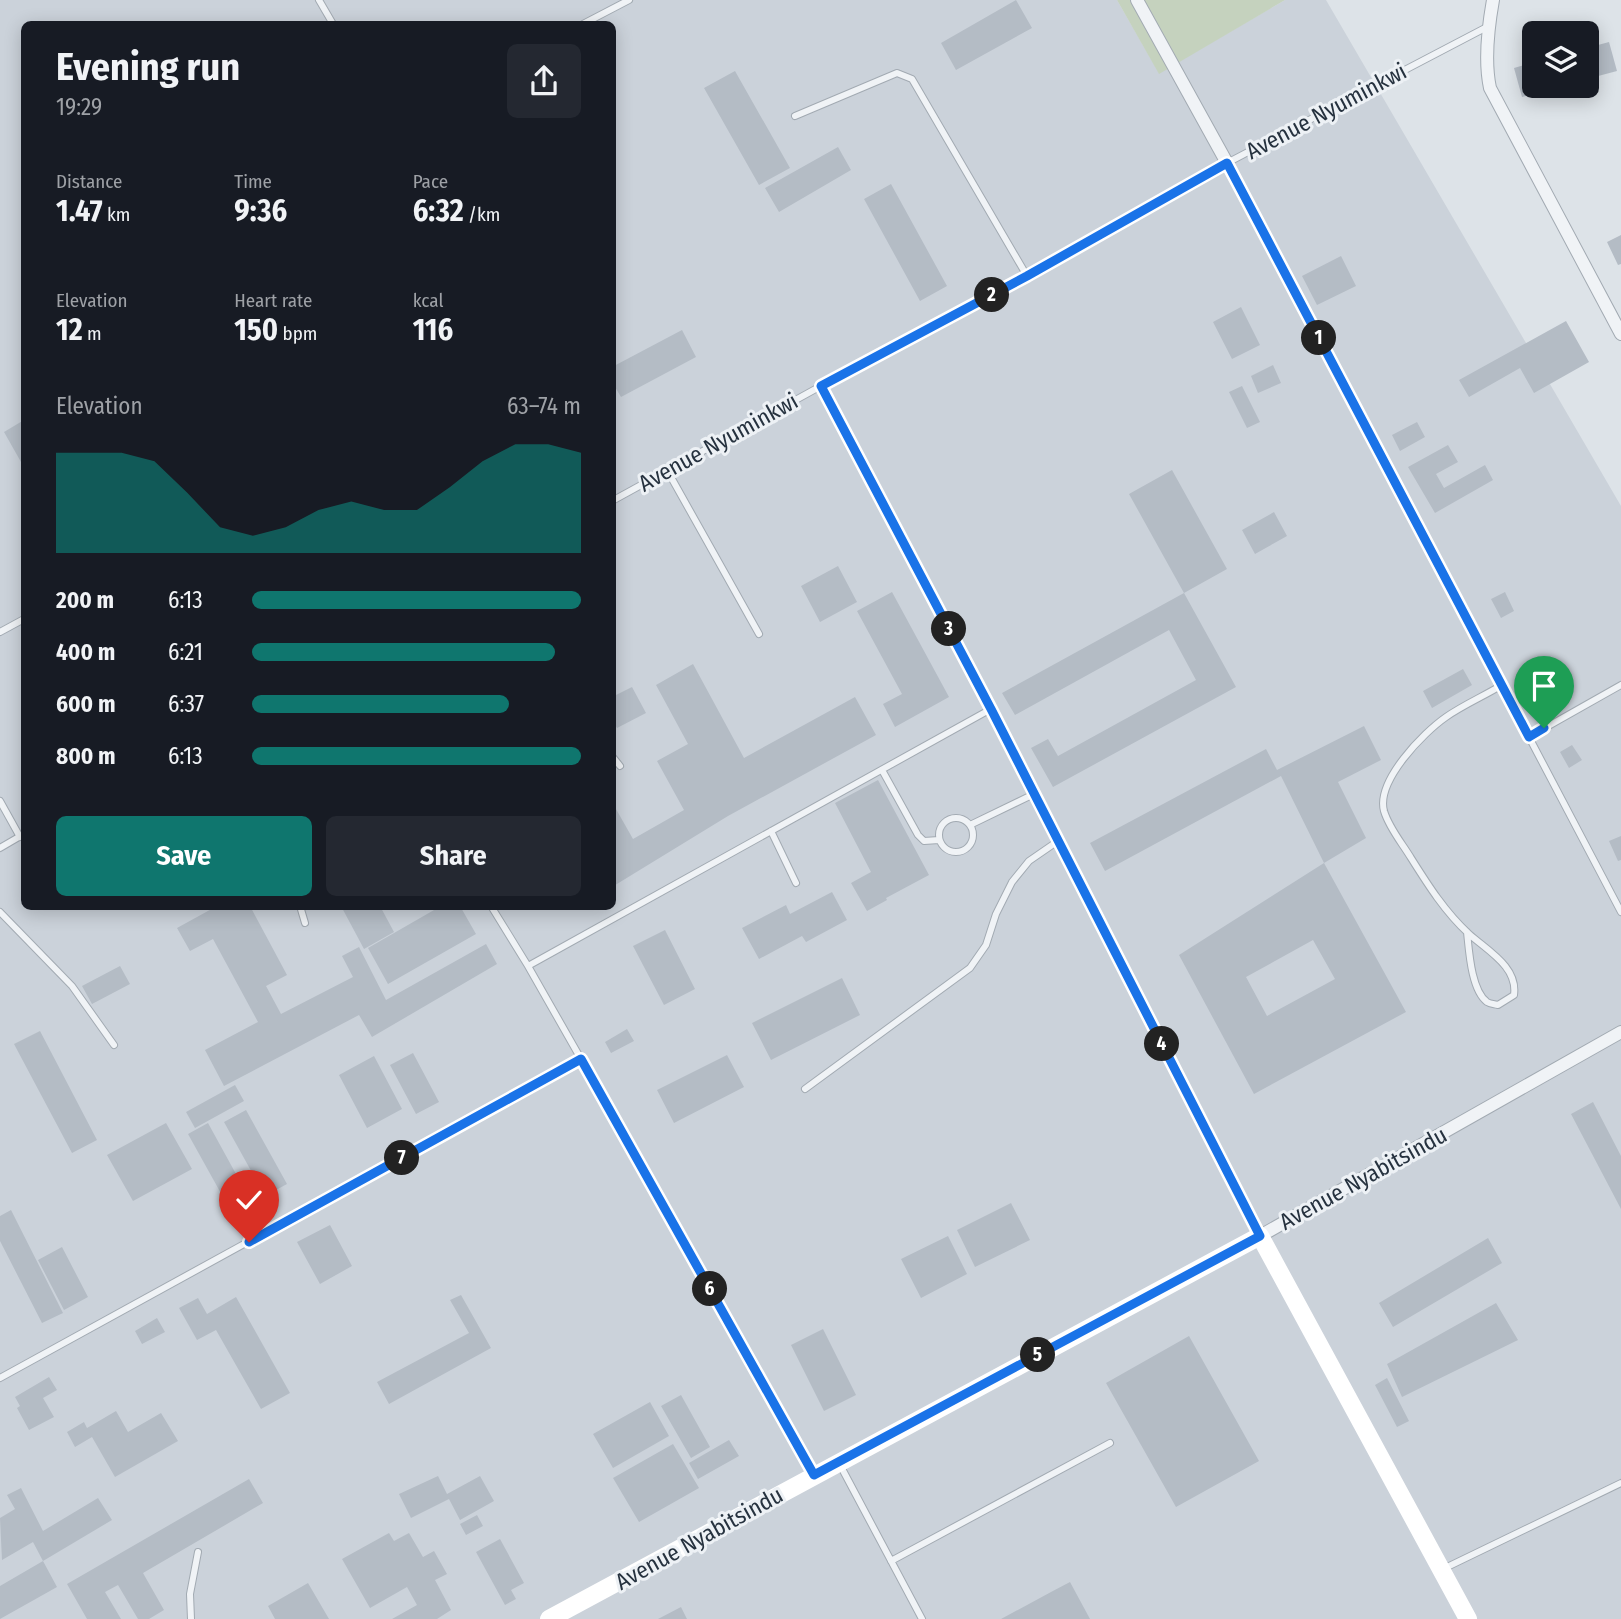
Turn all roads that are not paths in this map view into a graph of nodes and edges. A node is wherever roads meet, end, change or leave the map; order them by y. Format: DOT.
graph roads {
  1 [pos="319,0"];
  2 [pos="629,0"];
  3 [pos="1137,0"];
  4 [pos="1493,0"];
  5 [pos="331,21"];
  6 [pos="589,21"];
  7 [pos="1489,26"];
  8 [pos="795,116"];
  9 [pos="1227,163"];
  10 [pos="1027,276"];
  11 [pos="1621,334"];
  12 [pos="821,386"];
  13 [pos="667,470"];
  14 [pos="616,498"];
  15 [pos="21,621"];
  16 [pos="0,632"];
  17 [pos="759,634"];
  18 [pos="1502,685"];
  19 [pos="1621,685"];
  20 [pos="991,709"];
  21 [pos="1529,737"];
  22 [pos="616,761"];
  23 [pos="620,766"];
  24 [pos="882,770"];
  25 [pos="1034,794"];
  26 [pos="0,801"];
  27 [pos="970,825"];
  28 [pos="771,831"];
  29 [pos="21,834"];
  30 [pos="21,837"];
  31 [pos="939,840"];
  32 [pos="1058,841"];
  33 [pos="0,848"];
  34 [pos="796,883"];
  35 [pos="301,910"];
  36 [pos="493,910"];
  37 [pos="0,912"];
  38 [pos="1621,912"];
  39 [pos="305,923"];
  40 [pos="1467,932"];
  41 [pos="528,966"];
  42 [pos="1621,1032"];
  43 [pos="114,1045"];
  44 [pos="581,1059"];
  45 [pos="805,1089"];
  46 [pos="1260,1236"];
  47 [pos="0,1378"];
  48 [pos="1110,1443"];
  49 [pos="838,1462"];
  50 [pos="814,1475"];
  51 [pos="1621,1483"];
  52 [pos="198,1552"];
  53 [pos="891,1561"];
  54 [pos="1442,1570"];
  55 [pos="191,1619"];
  56 [pos="549,1619"];
  57 [pos="922,1619"];
  58 [pos="1468,1619"];
  1 -- 5 [label="lane"];
  2 -- 6 [label="lane"];
  3 -- 9 [label="street"];
  4 -- 7 [label="street"];
  7 -- 9 [label="lane, Avenue Nyuminkwi"];
  7 -- 11 [label="street"];
  8 -- 10 [label="lane"];
  9 -- 10 [label="lane, Avenue Nyuminkwi"];
  9 -- 18 [label="lane"];
  10 -- 12 [label="lane, Avenue Nyuminkwi"];
  12 -- 13 [label="lane, Avenue Nyuminkwi"];
  12 -- 20 [label="lane"];
  13 -- 14 [label="lane, Avenue Nyuminkwi"];
  13 -- 17 [label="lane"];
  15 -- 16 [label="lane"];
  18 -- 21 [label="lane"];
  18 -- 40 [label="lane"];
  19 -- 21 [label="lane"];
  20 -- 24 [label="lane"];
  20 -- 25 [label="lane"];
  21 -- 38 [label="lane"];
  22 -- 23 [label="lane"];
  24 -- 28 [label="lane"];
  24 -- 31 [label="lane"];
  25 -- 27 [label="lane"];
  25 -- 32 [label="lane"];
  26 -- 29 [label="lane"];
  27 -- 31 [label="lane"];
  27 -- 31 [label="lane"];
  28 -- 34 [label="lane"];
  28 -- 41 [label="lane"];
  30 -- 33 [label="lane"];
  32 -- 45 [label="lane"];
  32 -- 46 [label="lane"];
  35 -- 39 [label="lane"];
  36 -- 41 [label="lane"];
  37 -- 43 [label="lane"];
  40 -- 40 [label="lane"];
  41 -- 44 [label="lane"];
  42 -- 46 [label="street, Avenue Nyabitsindu"];
  44 -- 47 [label="lane"];
  44 -- 50 [label="lane"];
  46 -- 49 [label="street, Avenue Nyabitsindu"];
  46 -- 54 [label="street"];
  48 -- 53 [label="lane"];
  49 -- 50 [label="street, Avenue Nyabitsindu"];
  49 -- 53 [label="lane"];
  50 -- 56 [label="street, Avenue Nyabitsindu"];
  51 -- 54 [label="lane"];
  52 -- 55 [label="lane"];
  53 -- 57 [label="lane"];
  54 -- 58 [label="street"];
}
